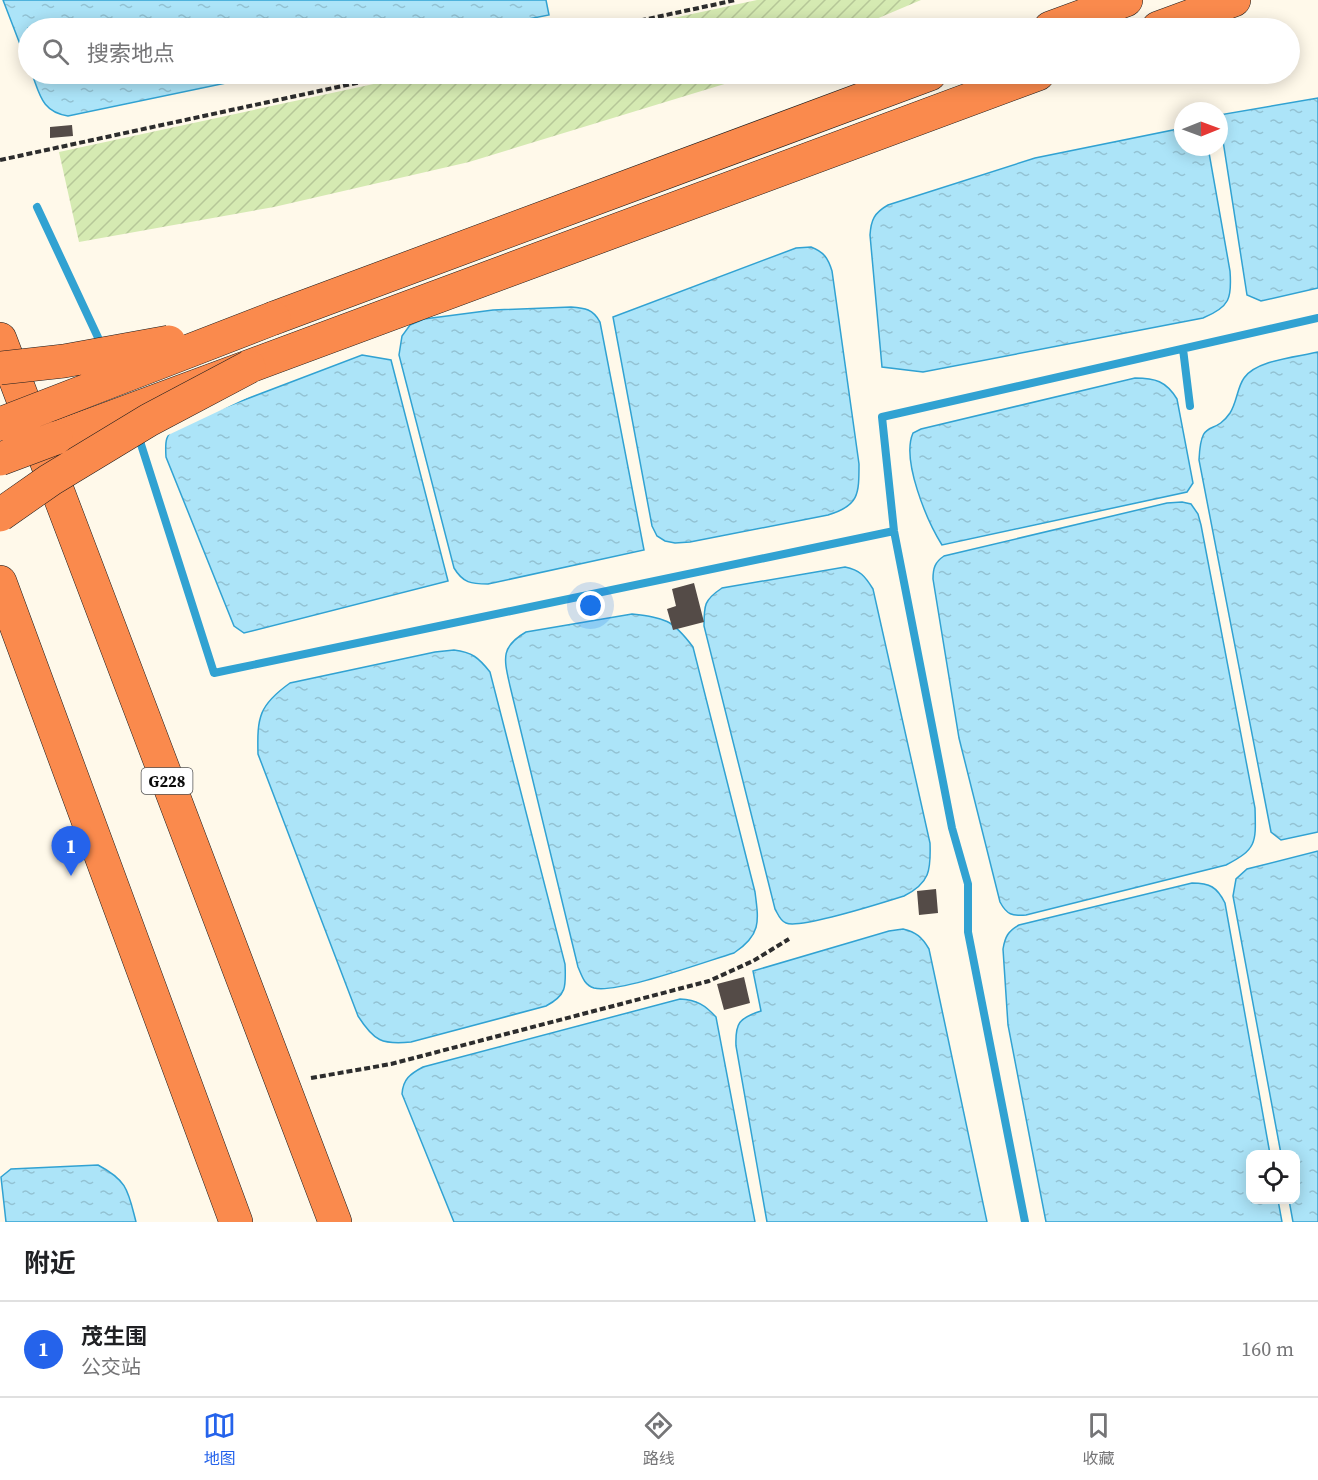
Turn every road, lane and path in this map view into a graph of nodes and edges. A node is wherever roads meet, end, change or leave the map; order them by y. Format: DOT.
graph roads {
  1 [pos="736,0"];
  2 [pos="1126,0"];
  3 [pos="1234,0"];
  4 [pos="652,18"];
  5 [pos="1077,18"];
  6 [pos="1185,18"];
  7 [pos="352,84"];
  8 [pos="903,84"];
  9 [pos="1011,84"];
  10 [pos="0,160"];
  11 [pos="274,318"];
  12 [pos="0,339"];
  13 [pos="249,367"];
  14 [pos="0,368"];
  15 [pos="0,424"];
  16 [pos="0,459"];
  17 [pos="0,515"];
  18 [pos="0,582"];
  19 [pos="789,939"];
  20 [pos="281,1083"];
  21 [pos="236,1222"];
  22 [pos="335,1222"];
  1 -- 4 [label="path"];
  2 -- 5 [label="highway"];
  3 -- 6 [label="highway"];
  7 -- 10 [label="path"];
  8 -- 11 [label="highway"];
  9 -- 13 [label="highway"];
  11 -- 14 [label="highway, bridge"];
  11 -- 15 [label="highway, bridge"];
  12 -- 20 [label="highway, G228"];
  13 -- 16 [label="highway, bridge"];
  13 -- 17 [label="highway, bridge"];
  18 -- 21 [label="highway"];
  19 -- 20 [label="path"];
  20 -- 22 [label="highway, G228"];
}
